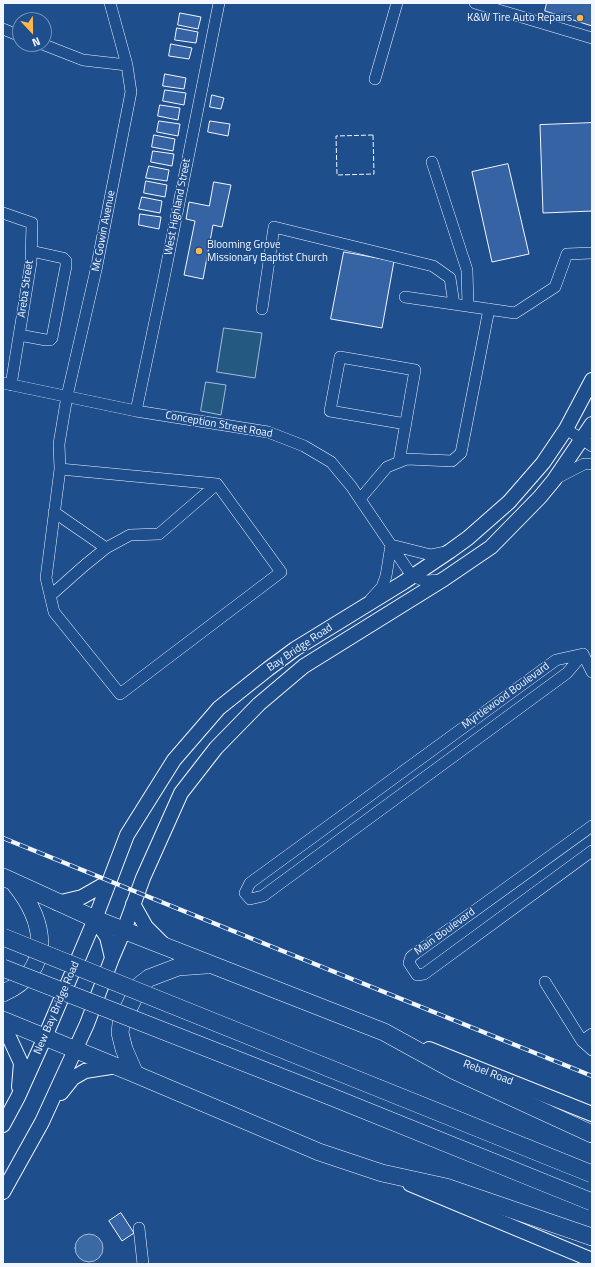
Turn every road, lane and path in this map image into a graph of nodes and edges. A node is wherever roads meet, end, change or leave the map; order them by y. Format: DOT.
graph roads {
  1 [pos="110,3"];
  2 [pos="218,3"];
  3 [pos="397,3"];
  4 [pos="475,3"];
  5 [pos="592,38"];
  6 [pos="52,48"];
  7 [pos="127,65"];
  8 [pos="375,79"];
  9 [pos="432,162"];
  10 [pos="3,213"];
  11 [pos="31,251"];
  12 [pos="592,253"];
  13 [pos="404,297"];
  14 [pos="454,304"];
  15 [pos="468,306"];
  16 [pos="489,309"];
  17 [pos="262,310"];
  18 [pos="19,334"];
  19 [pos="592,380"];
  20 [pos="7,384"];
  21 [pos="67,396"];
  22 [pos="136,411"];
  23 [pos="406,424"];
  24 [pos="592,424"];
  25 [pos="566,430"];
  26 [pos="587,443"];
  27 [pos="399,462"];
  28 [pos="592,464"];
  29 [pos="60,469"];
  30 [pos="554,480"];
  31 [pos="217,484"];
  32 [pos="360,499"];
  33 [pos="54,512"];
  34 [pos="391,545"];
  35 [pos="106,548"];
  36 [pos="450,551"];
  37 [pos="412,576"];
  38 [pos="444,579"];
  39 [pos="50,596"];
  40 [pos="365,606"];
  41 [pos="326,653"];
  42 [pos="583,654"];
  43 [pos="592,672"];
  44 [pos="592,826"];
  45 [pos="592,851"];
  46 [pos="8,880"];
  47 [pos="110,881"];
  48 [pos="58,903"];
  49 [pos="133,904"];
  50 [pos="95,919"];
  51 [pos="124,930"];
  52 [pos="3,937"];
  53 [pos="166,947"];
  54 [pos="112,958"];
  55 [pos="212,965"];
  56 [pos="3,968"];
  57 [pos="545,982"];
  58 [pos="3,993"];
  59 [pos="3,1020"];
  60 [pos="3,1024"];
  61 [pos="384,1032"];
  62 [pos="592,1034"];
  63 [pos="45,1037"];
  64 [pos="582,1041"];
  65 [pos="75,1049"];
  66 [pos="592,1050"];
  67 [pos="117,1066"];
  68 [pos="135,1074"];
  69 [pos="18,1097"];
  70 [pos="49,1108"];
  71 [pos="592,1114"];
  72 [pos="3,1125"];
  73 [pos="592,1134"];
  74 [pos="382,1173"];
  75 [pos="592,1174"];
  76 [pos="3,1192"];
  77 [pos="592,1202"];
  78 [pos="139,1228"];
  79 [pos="592,1237"];
  80 [pos="592,1260"];
  81 [pos="143,1264"];
  1 -- 7 [label="street, Mc Gowin Avenue"];
  2 -- 22 [label="street, West Highland Street"];
  3 -- 8 [label="street"];
  4 -- 5 [label="street"];
  6 -- 7 [label="street"];
  7 -- 21 [label="street, Mc Gowin Avenue"];
  9 -- 15 [label="street"];
  10 -- 11 [label="street, Areba Street"];
  11 -- 18 [label="street, Areba Street"];
  11 -- 18 [label="street"];
  12 -- 16 [label="street"];
  13 -- 14 [label="street"];
  14 -- 15 [label="street"];
  14 -- 17 [label="street"];
  15 -- 16 [label="street"];
  16 -- 27 [label="street"];
  18 -- 20 [label="street, Areba Street"];
  19 -- 25 [label="main road, Bay Bridge Road"];
  20 -- 21 [label="street, Conception Street Road"];
  21 -- 22 [label="street, Conception Street Road"];
  21 -- 29 [label="street, Mc Gowin Avenue"];
  22 -- 32 [label="street, Conception Street Road"];
  23 -- 23 [label="street"];
  23 -- 27 [label="street"];
  24 -- 26 [label="main road, Bay Bridge Road"];
  25 -- 26 [label="street"];
  25 -- 36 [label="main road, Bay Bridge Road"];
  26 -- 30 [label="main road, Bay Bridge Road"];
  27 -- 32 [label="street"];
  28 -- 30 [label="street"];
  29 -- 31 [label="street"];
  29 -- 33 [label="street, Mc Gowin Avenue"];
  30 -- 38 [label="main road, Bay Bridge Road"];
  31 -- 35 [label="street"];
  31 -- 39 [label="street, Mc Gowin Avenue"];
  32 -- 34 [label="street, Conception Street Road"];
  33 -- 35 [label="street"];
  33 -- 39 [label="street, Mc Gowin Avenue"];
  34 -- 36 [label="street"];
  34 -- 37 [label="street, Conception Street Road"];
  34 -- 40 [label="street"];
  35 -- 39 [label="street"];
  36 -- 37 [label="main road, Bay Bridge Road"];
  37 -- 38 [label="street"];
  37 -- 40 [label="main road, Bay Bridge Road"];
  37 -- 41 [label="main road"];
  38 -- 41 [label="main road, Bay Bridge Road"];
  40 -- 47 [label="main road, Bay Bridge Road"];
  41 -- 49 [label="main road, Bay Bridge Road"];
  42 -- 42 [label="street, Myrtlewood Boulevard"];
  42 -- 43 [label="street"];
  44 -- 45 [label="street, Main Boulevard"];
  46 -- 48 [label="highway"];
  46 -- 58 [label="highway"];
  47 -- 48 [label="main road"];
  47 -- 50 [label="main road, Bay Bridge Road"];
  48 -- 50 [label="highway"];
  49 -- 51 [label="main road, Bay Bridge Road"];
  49 -- 53 [label="main road"];
  50 -- 51 [label="highway"];
  50 -- 54 [label="main road"];
  50 -- 63 [label="main road, New Bay Bridge Road"];
  51 -- 53 [label="highway"];
  51 -- 54 [label="main road, Bay Bridge Road"];
  52 -- 75 [label="highway, bridge"];
  53 -- 55 [label="highway"];
  54 -- 65 [label="main road, Bay Bridge Road"];
  55 -- 61 [label="highway"];
  55 -- 68 [label="highway"];
  56 -- 77 [label="highway, bridge"];
  57 -- 64 [label="street"];
  59 -- 63 [label="highway"];
  60 -- 69 [label="main road"];
  61 -- 71 [label="main road, Rebel Road"];
  61 -- 73 [label="highway"];
  62 -- 64 [label="street"];
  63 -- 65 [label="highway"];
  63 -- 69 [label="main road, New Bay Bridge Road"];
  64 -- 66 [label="street"];
  65 -- 67 [label="highway"];
  65 -- 70 [label="main road, Bay Bridge Road"];
  67 -- 68 [label="highway"];
  67 -- 70 [label="main road"];
  68 -- 74 [label="highway"];
  69 -- 72 [label="main road, New Bay Bridge Road"];
  70 -- 76 [label="main road"];
  74 -- 79 [label="highway"];
  74 -- 80 [label="main road"];
  78 -- 81 [label="street"];
}
